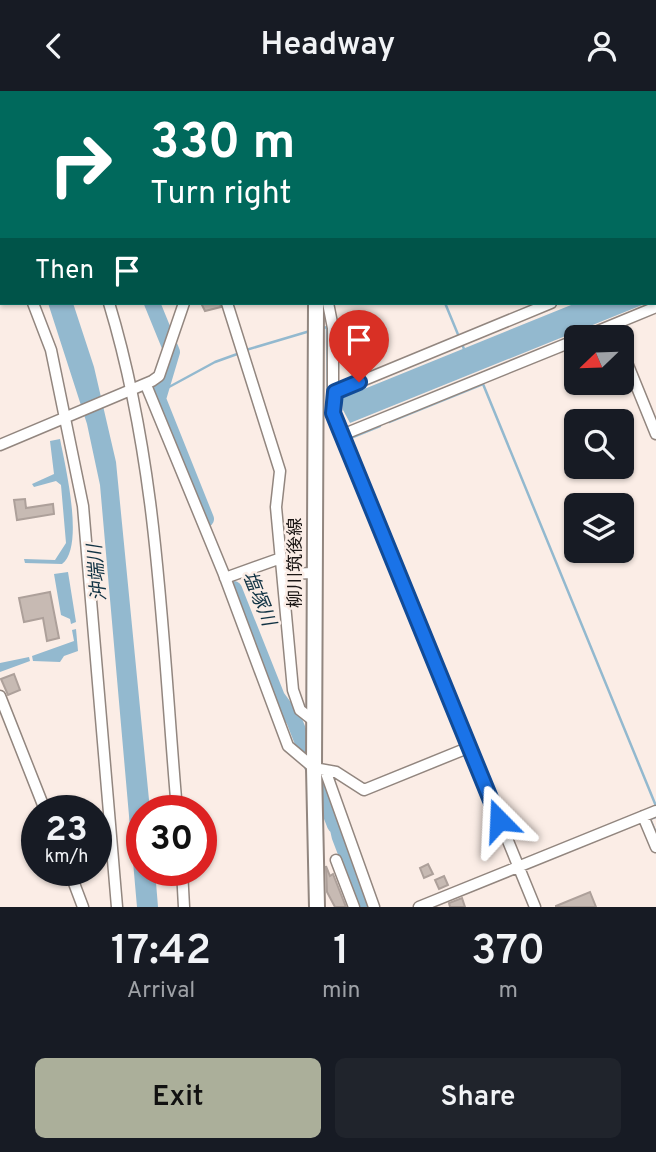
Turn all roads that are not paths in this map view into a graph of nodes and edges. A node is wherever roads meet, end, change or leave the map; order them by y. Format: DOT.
graph roads {
  1 [pos="34,305"];
  2 [pos="110,305"];
  3 [pos="183,305"];
  4 [pos="228,305"];
  5 [pos="316,305"];
  6 [pos="328,305"];
  7 [pos="546,305"];
  8 [pos="656,307"];
  9 [pos="612,325"];
  10 [pos="564,345"];
  11 [pos="634,380"];
  12 [pos="146,385"];
  13 [pos="133,389"];
  14 [pos="335,392"];
  15 [pos="68,416"];
  16 [pos="656,434"];
  17 [pos="342,435"];
  18 [pos="0,445"];
  19 [pos="281,558"];
  20 [pos="314,573"];
  21 [pos="283,574"];
  22 [pos="226,578"];
  23 [pos="0,696"];
  24 [pos="314,721"];
  25 [pos="470,747"];
  26 [pos="319,769"];
  27 [pos="39,795"];
  28 [pos="176,795"];
  29 [pos="656,811"];
  30 [pos="643,816"];
  31 [pos="656,847"];
  32 [pos="336,860"];
  33 [pos="518,868"];
  34 [pos="75,886"];
  35 [pos="183,886"];
  36 [pos="83,907"];
  37 [pos="117,907"];
  38 [pos="184,907"];
  39 [pos="317,907"];
  40 [pos="354,907"];
  41 [pos="374,907"];
  42 [pos="419,907"];
  43 [pos="535,907"];
  1 -- 15 [label="street"];
  2 -- 13 [label="street"];
  3 -- 12 [label="street"];
  4 -- 19 [label="street"];
  5 -- 20 [label="main road, 柳川筑後線"];
  6 -- 14 [label="street"];
  7 -- 14 [label="street"];
  8 -- 9 [label="street"];
  10 -- 17 [label="street"];
  11 -- 16 [label="street"];
  12 -- 13 [label="street"];
  12 -- 22 [label="street"];
  13 -- 15 [label="street"];
  13 -- 28 [label="street"];
  14 -- 17 [label="street"];
  15 -- 18 [label="street"];
  15 -- 37 [label="street"];
  17 -- 25 [label="street"];
  19 -- 21 [label="street"];
  19 -- 22 [label="street"];
  20 -- 21 [label="street"];
  20 -- 24 [label="main road, 柳川筑後線"];
  21 -- 24 [label="street"];
  22 -- 26 [label="street"];
  23 -- 27 [label="street"];
  24 -- 26 [label="main road, 柳川筑後線"];
  25 -- 26 [label="street"];
  25 -- 33 [label="street"];
  26 -- 39 [label="main road, 柳川筑後線"];
  26 -- 41 [label="street"];
  29 -- 30 [label="street"];
  30 -- 31 [label="street"];
  30 -- 33 [label="street"];
  32 -- 40 [label="street"];
  33 -- 42 [label="street"];
  33 -- 43 [label="street"];
  34 -- 36 [label="street"];
  35 -- 38 [label="street"];
}
